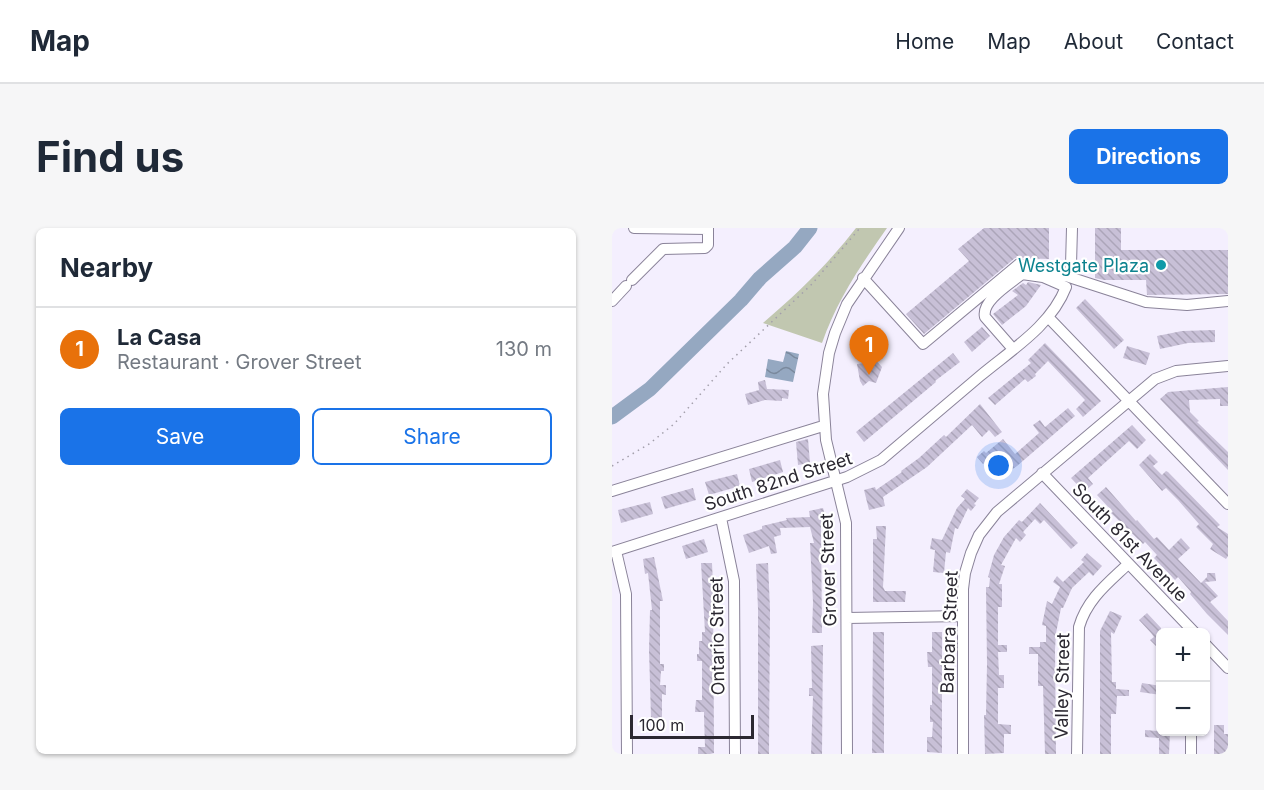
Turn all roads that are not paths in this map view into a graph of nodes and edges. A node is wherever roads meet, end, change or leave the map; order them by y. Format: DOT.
graph roads {
  1 [pos="634,228"];
  2 [pos="683,228"];
  3 [pos="899,228"];
  4 [pos="1072,228"];
  5 [pos="708,229"];
  6 [pos="863,279"];
  7 [pos="1067,282"];
  8 [pos="1228,301"];
  9 [pos="612,302"];
  10 [pos="1048,317"];
  11 [pos="1013,348"];
  12 [pos="1228,366"];
  13 [pos="1129,400"];
  14 [pos="824,426"];
  15 [pos="1042,473"];
  16 [pos="836,481"];
  17 [pos="612,491"];
  18 [pos="1228,504"];
  19 [pos="721,518"];
  20 [pos="614,552"];
  21 [pos="1128,564"];
  22 [pos="963,616"];
  23 [pos="847,618"];
  24 [pos="1189,628"];
  25 [pos="1210,650"];
  26 [pos="1214,654"];
  27 [pos="1210,658"];
  28 [pos="1228,668"];
  29 [pos="1191,736"];
  30 [pos="627,754"];
  31 [pos="735,754"];
  32 [pos="847,754"];
  33 [pos="963,754"];
  34 [pos="1077,754"];
  35 [pos="1191,754"];
  1 -- 2 [label="street"];
  2 -- 5 [label="street"];
  3 -- 6 [label="street, Grover Street"];
  4 -- 7 [label="street, South 82nd Street"];
  5 -- 9 [label="street"];
  6 -- 7 [label="street"];
  6 -- 14 [label="street, Grover Street"];
  7 -- 8 [label="street"];
  7 -- 10 [label="street, South 82nd Street"];
  7 -- 11 [label="street"];
  10 -- 11 [label="street, South 82nd Street"];
  10 -- 13 [label="street"];
  11 -- 16 [label="street, South 82nd Street"];
  12 -- 13 [label="street, Barbara Street"];
  13 -- 15 [label="street, Barbara Street"];
  13 -- 18 [label="street"];
  14 -- 16 [label="street, Grover Street"];
  14 -- 17 [label="street"];
  15 -- 21 [label="street, South 81st Avenue"];
  15 -- 22 [label="street, Barbara Street"];
  16 -- 19 [label="street, South 82nd Street"];
  16 -- 23 [label="street, Grover Street"];
  19 -- 20 [label="street, South 82nd Street"];
  19 -- 31 [label="street, Ontario Street"];
  20 -- 30 [label="street"];
  21 -- 24 [label="street, South 81st Avenue"];
  21 -- 34 [label="street, Valley Street"];
  22 -- 23 [label="street"];
  22 -- 33 [label="street, Barbara Street"];
  23 -- 32 [label="street, Grover Street"];
  25 -- 26 [label="street"];
  26 -- 27 [label="street"];
  26 -- 28 [label="street"];
  29 -- 35 [label="street"];
}
